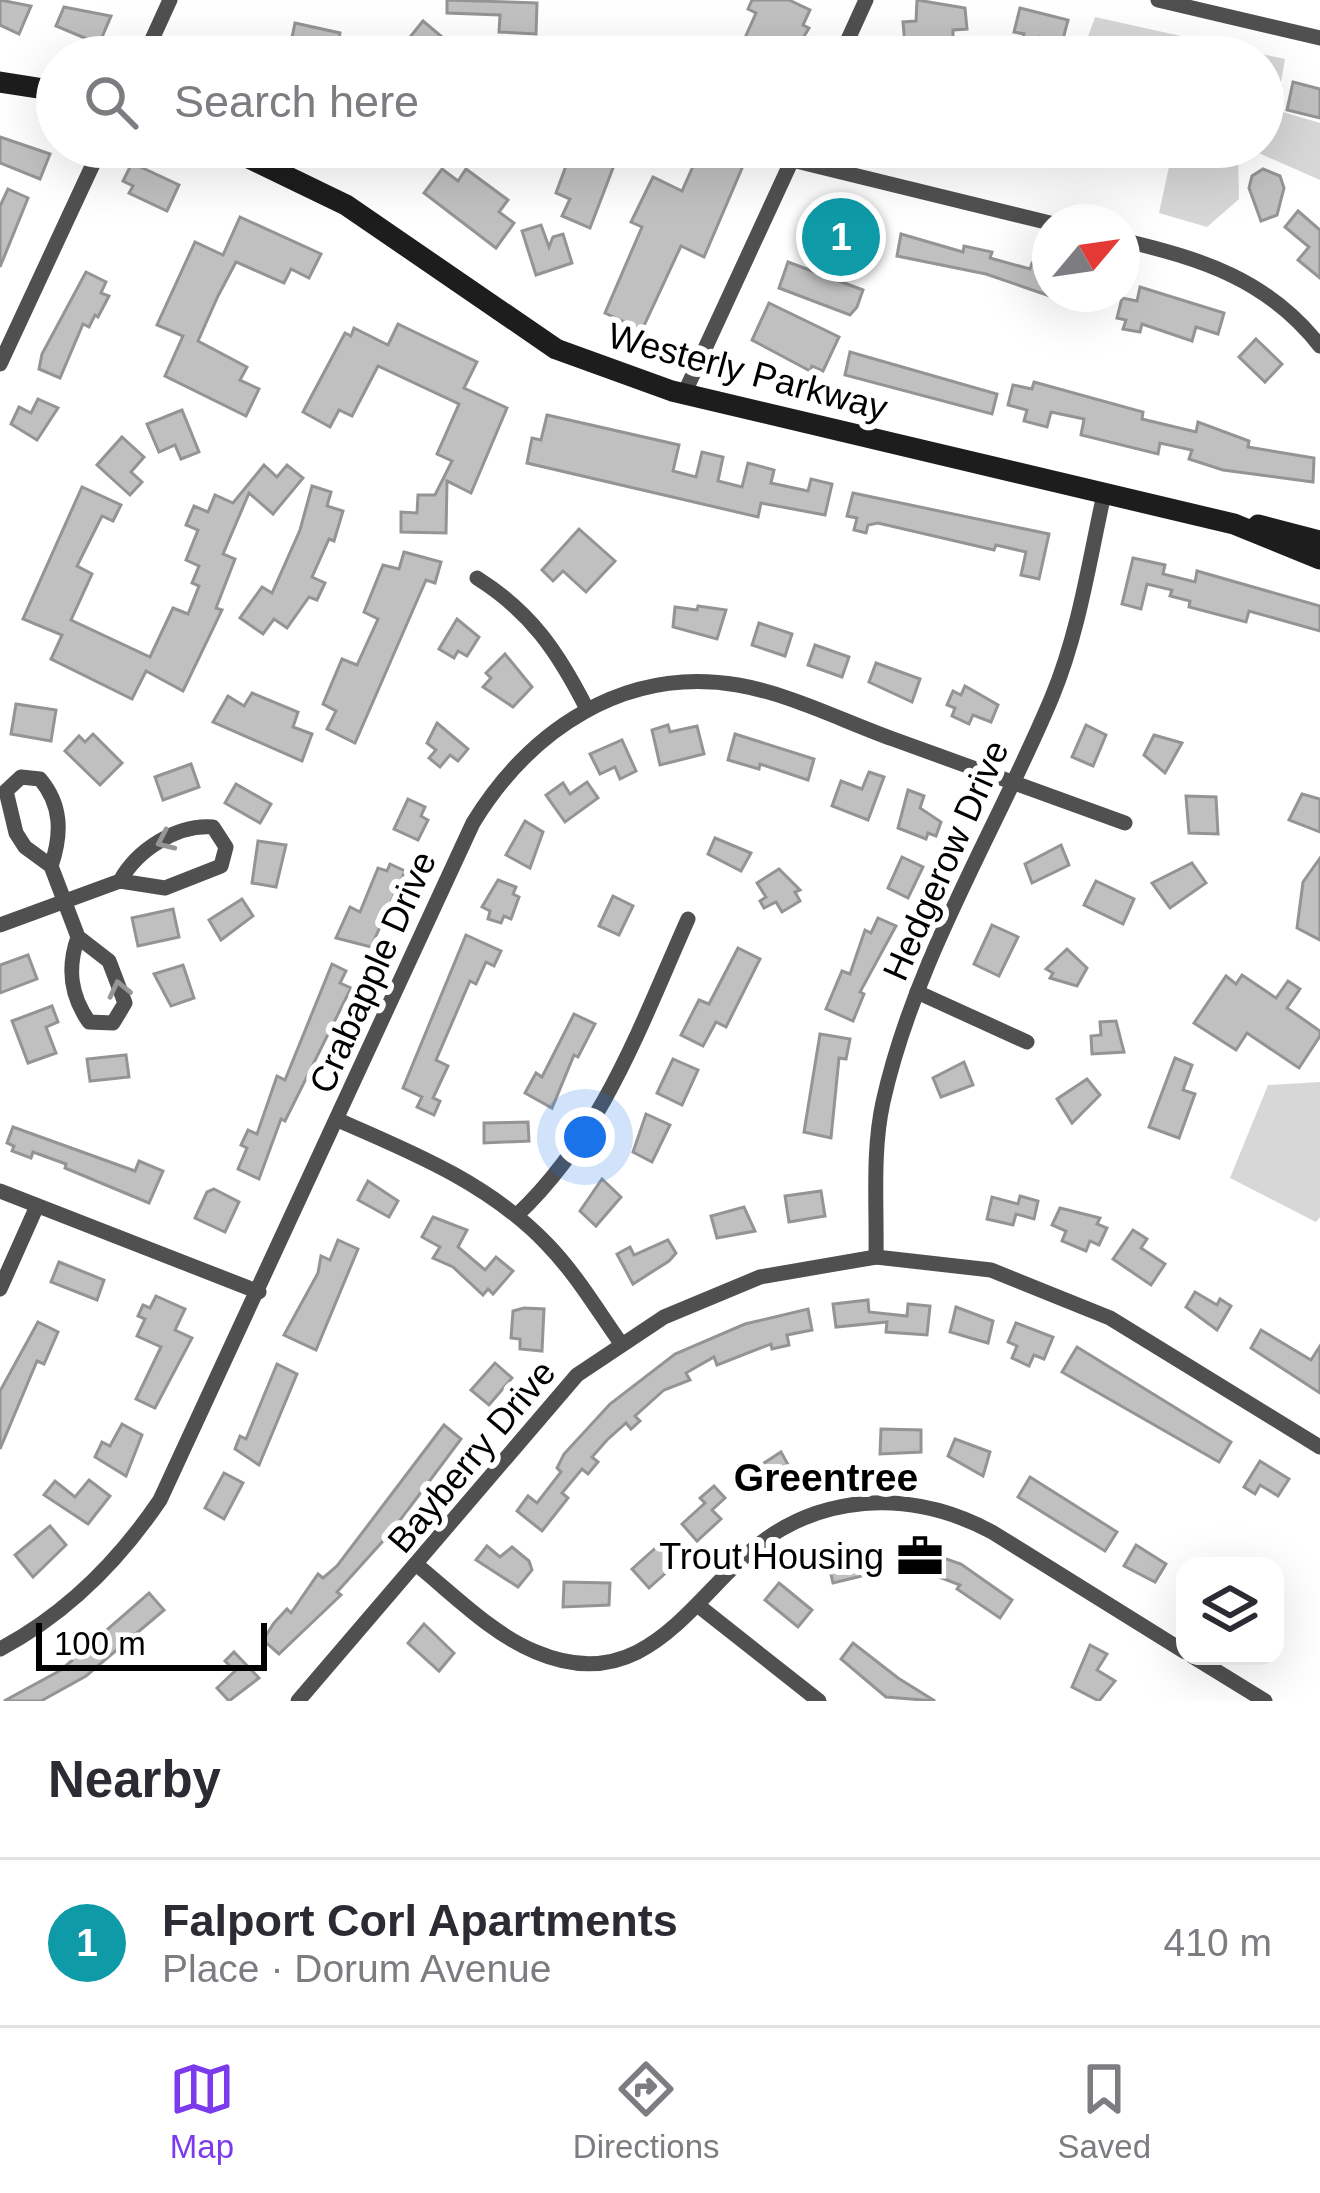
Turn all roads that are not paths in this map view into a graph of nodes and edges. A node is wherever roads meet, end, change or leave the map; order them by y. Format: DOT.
graph roads {
  1 [pos="170,0"];
  2 [pos="866,0"];
  3 [pos="1158,0"];
  4 [pos="154,36"];
  5 [pos="849,36"];
  6 [pos="1320,38"];
  7 [pos="0,82"];
  8 [pos="36,88"];
  9 [pos="91,168"];
  10 [pos="269,168"];
  11 [pos="788,168"];
  12 [pos="850,168"];
  13 [pos="1032,218"];
  14 [pos="1140,244"];
  15 [pos="1320,346"];
  16 [pos="0,364"];
  17 [pos="684,394"];
  18 [pos="1104,494"];
  19 [pos="1234,524"];
  20 [pos="1320,541"];
  21 [pos="1320,559"];
  22 [pos="477,578"];
  23 [pos="587,709"];
  24 [pos="1013,782"];
  25 [pos="1125,823"];
  26 [pos="51,866"];
  27 [pos="121,881"];
  28 [pos="64,902"];
  29 [pos="688,919"];
  30 [pos="0,925"];
  31 [pos="78,938"];
  32 [pos="917,992"];
  33 [pos="1027,1042"];
  34 [pos="338,1120"];
  35 [pos="0,1191"];
  36 [pos="37,1206"];
  37 [pos="517,1215"];
  38 [pos="876,1257"];
  39 [pos="0,1288"];
  40 [pos="259,1292"];
  41 [pos="620,1342"];
  42 [pos="1320,1447"];
  43 [pos="417,1565"];
  44 [pos="700,1607"];
  45 [pos="1176,1646"];
  46 [pos="0,1649"];
  47 [pos="1207,1665"];
  48 [pos="298,1701"];
  49 [pos="819,1701"];
  50 [pos="1264,1701"];
  1 -- 4 [label="street"];
  2 -- 5 [label="street"];
  3 -- 6 [label="street"];
  7 -- 8 [label="main road"];
  9 -- 16 [label="street"];
  10 -- 17 [label="main road, Westerly Parkway"];
  11 -- 17 [label="street"];
  12 -- 13 [label="street"];
  14 -- 15 [label="street"];
  17 -- 18 [label="main road, Westerly Parkway"];
  18 -- 19 [label="main road, Westerly Parkway"];
  18 -- 24 [label="street, Hedgerow Drive"];
  19 -- 20 [label="main road, Westerly Parkway"];
  19 -- 21 [label="main road, Westerly Parkway"];
  22 -- 23 [label="street"];
  23 -- 24 [label="street, Crabapple Drive"];
  23 -- 34 [label="street, Crabapple Drive"];
  24 -- 25 [label="street, Crabapple Drive"];
  24 -- 32 [label="street, Hedgerow Drive"];
  26 -- 26 [label="street"];
  26 -- 28 [label="street"];
  27 -- 27 [label="street, one-way"];
  27 -- 28 [label="street"];
  28 -- 30 [label="street"];
  28 -- 31 [label="street"];
  29 -- 37 [label="street"];
  31 -- 31 [label="street, one-way"];
  32 -- 33 [label="street"];
  32 -- 38 [label="street, Hedgerow Drive"];
  34 -- 37 [label="street"];
  34 -- 40 [label="street, Crabapple Drive"];
  35 -- 36 [label="street"];
  36 -- 39 [label="street"];
  36 -- 40 [label="street"];
  37 -- 41 [label="street"];
  38 -- 41 [label="street, Bayberry Drive"];
  38 -- 42 [label="street, Bayberry Drive"];
  40 -- 46 [label="street, Crabapple Drive"];
  41 -- 43 [label="street, Bayberry Drive"];
  43 -- 44 [label="street"];
  43 -- 48 [label="street, Bayberry Drive"];
  44 -- 45 [label="street"];
  44 -- 49 [label="street"];
  47 -- 50 [label="street"];
}
